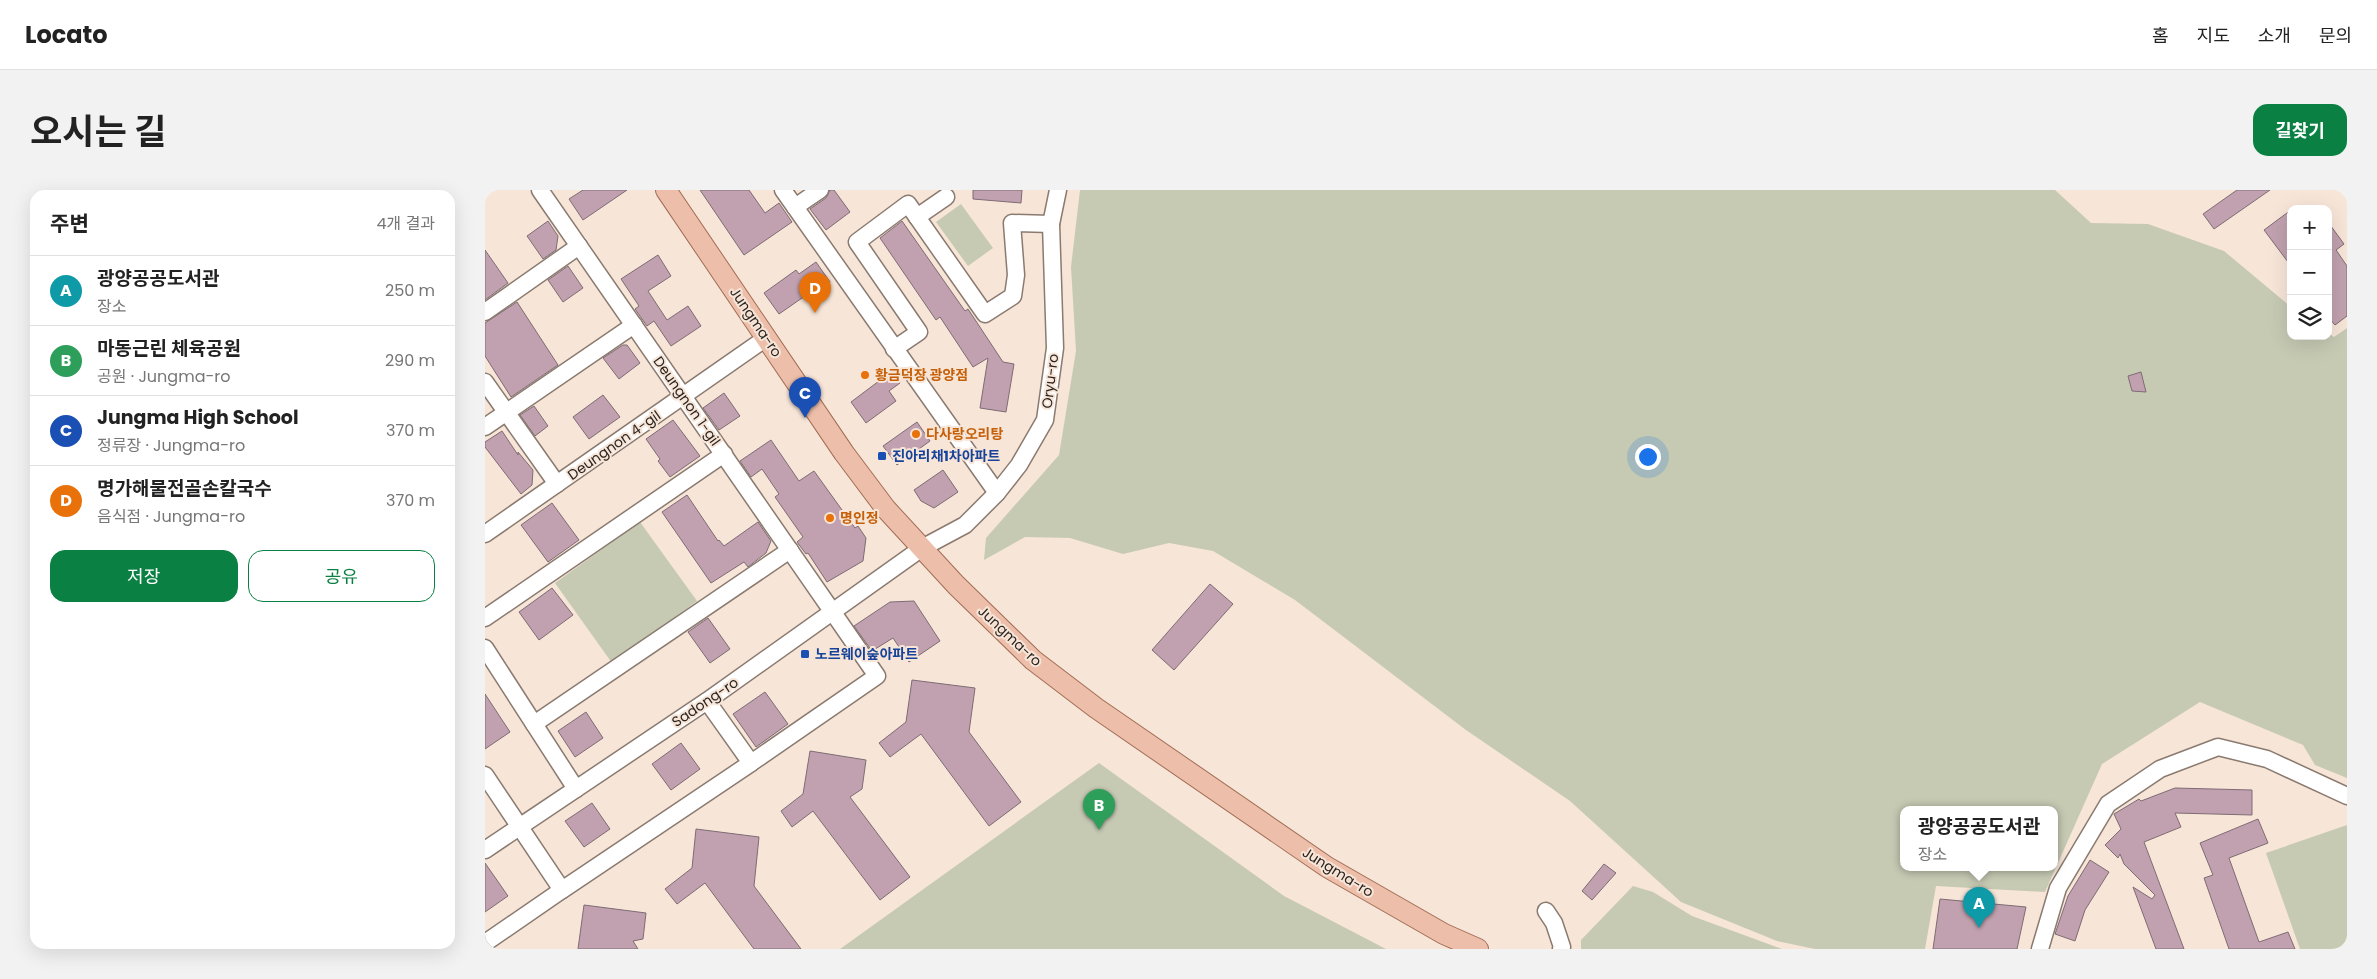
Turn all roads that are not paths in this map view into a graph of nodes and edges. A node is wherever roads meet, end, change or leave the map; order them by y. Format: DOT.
graph roads {
  1 [pos="540,190"];
  2 [pos="666,190"];
  3 [pos="783,190"];
  4 [pos="820,190"];
  5 [pos="1057,190"];
  6 [pos="946,197"];
  7 [pos="795,207"];
  8 [pos="917,217"];
  9 [pos="1051,224"];
  10 [pos="579,246"];
  11 [pos="485,312"];
  12 [pos="634,325"];
  13 [pos="766,338"];
  14 [pos="894,349"];
  15 [pos="485,382"];
  16 [pos="684,397"];
  17 [pos="507,412"];
  18 [pos="485,427"];
  19 [pos="724,454"];
  20 [pos="557,484"];
  21 [pos="997,493"];
  22 [pos="485,534"];
  23 [pos="922,548"];
  24 [pos="791,550"];
  25 [pos="834,612"];
  26 [pos="485,618"];
  27 [pos="485,648"];
  28 [pos="707,701"];
  29 [pos="534,724"];
  30 [pos="751,763"];
  31 [pos="485,775"];
  32 [pos="576,789"];
  33 [pos="2347,796"];
  34 [pos="519,826"];
  35 [pos="485,850"];
  36 [pos="562,890"];
  37 [pos="1546,911"];
  38 [pos="485,943"];
  39 [pos="1478,949"];
  40 [pos="1561,949"];
  41 [pos="2040,949"];
  1 -- 10 [label="street, Deungnon 1-gil"];
  2 -- 13 [label="main road, Jungma-ro"];
  3 -- 7 [label="street"];
  4 -- 7 [label="street"];
  5 -- 9 [label="street, Oryu-ro"];
  6 -- 8 [label="street"];
  7 -- 14 [label="street"];
  8 -- 9 [label="street"];
  8 -- 14 [label="street"];
  9 -- 21 [label="street, Oryu-ro"];
  10 -- 11 [label="street"];
  10 -- 12 [label="street, Deungnon 1-gil"];
  12 -- 16 [label="street, Deungnon 1-gil"];
  12 -- 17 [label="street"];
  13 -- 16 [label="street, Deungnon 4-gil"];
  13 -- 23 [label="main road, Jungma-ro"];
  14 -- 21 [label="street"];
  15 -- 17 [label="street"];
  16 -- 19 [label="street, Deungnon 1-gil"];
  16 -- 20 [label="street, Deungnon 4-gil"];
  17 -- 18 [label="street"];
  17 -- 20 [label="street"];
  19 -- 24 [label="street, Deungnon 1-gil"];
  19 -- 26 [label="street"];
  20 -- 22 [label="street, Deungnon 4-gil"];
  21 -- 23 [label="street, Oryu-ro"];
  23 -- 25 [label="street, Sadong-ro"];
  23 -- 39 [label="main road, Jungma-ro"];
  24 -- 25 [label="street, Deungnon 1-gil"];
  24 -- 29 [label="street"];
  25 -- 28 [label="street, Sadong-ro"];
  25 -- 30 [label="street, Deungnon 1-gil"];
  27 -- 29 [label="street"];
  28 -- 30 [label="street"];
  28 -- 32 [label="street, Sadong-ro"];
  29 -- 32 [label="street"];
  30 -- 36 [label="street"];
  31 -- 34 [label="street"];
  32 -- 34 [label="street, Sadong-ro"];
  33 -- 41 [label="street"];
  34 -- 35 [label="street, Sadong-ro"];
  34 -- 36 [label="street"];
  36 -- 38 [label="street"];
  37 -- 40 [label="street"];
}
